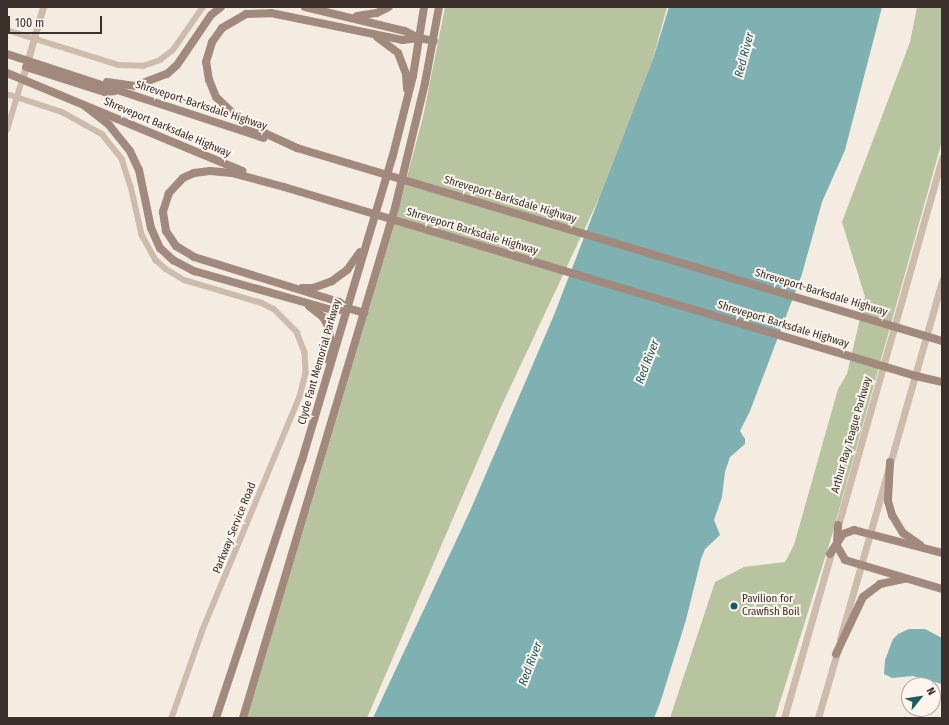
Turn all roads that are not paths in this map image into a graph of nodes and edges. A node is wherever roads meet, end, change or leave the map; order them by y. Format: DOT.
graph roads {
  1 [pos="43,7"];
  2 [pos="203,7"];
  3 [pos="221,7"];
  4 [pos="305,7"];
  5 [pos="388,7"];
  6 [pos="424,7"];
  7 [pos="439,7"];
  8 [pos="345,16"];
  9 [pos="7,30"];
  10 [pos="373,35"];
  11 [pos="419,38"];
  12 [pos="34,39"];
  13 [pos="434,41"];
  14 [pos="7,54"];
  15 [pos="27,64"];
  16 [pos="7,73"];
  17 [pos="74,76"];
  18 [pos="22,80"];
  19 [pos="120,91"];
  20 [pos="7,94"];
  21 [pos="17,97"];
  22 [pos="85,106"];
  23 [pos="406,106"];
  24 [pos="7,130"];
  25 [pos="298,148"];
  26 [pos="942,158"];
  27 [pos="284,187"];
  28 [pos="370,227"];
  29 [pos="942,280"];
  30 [pos="297,288"];
  31 [pos="302,302"];
  32 [pos="347,308"];
  33 [pos="364,313"];
  34 [pos="942,341"];
  35 [pos="327,380"];
  36 [pos="942,383"];
  37 [pos="890,462"];
  38 [pos="838,525"];
  39 [pos="870,534"];
  40 [pos="837,542"];
  41 [pos="940,553"];
  42 [pos="830,554"];
  43 [pos="861,565"];
  44 [pos="910,579"];
  45 [pos="942,589"];
  46 [pos="836,654"];
  47 [pos="172,718"];
  48 [pos="216,718"];
  49 [pos="243,718"];
  50 [pos="784,718"];
  51 [pos="818,718"];
  1 -- 12 [label="street"];
  2 -- 12 [label="street"];
  3 -- 17 [label="main road"];
  4 -- 8 [label="main road"];
  5 -- 8 [label="main road"];
  6 -- 11 [label="main road, Clyde Fant Memorial Parkway"];
  7 -- 13 [label="main road"];
  8 -- 11 [label="main road"];
  9 -- 12 [label="street"];
  10 -- 11 [label="main road"];
  10 -- 23 [label="main road"];
  10 -- 25 [label="main road"];
  11 -- 13 [label="main road"];
  11 -- 23 [label="main road, Clyde Fant Memorial Parkway"];
  12 -- 15 [label="street"];
  13 -- 33 [label="main road"];
  14 -- 15 [label="main road"];
  15 -- 17 [label="main road"];
  15 -- 18 [label="street"];
  15 -- 19 [label="main road"];
  16 -- 18 [label="main road, Shreveport Barksdale Highway"];
  17 -- 19 [label="main road, Shreveport-Barksdale Highway"];
  18 -- 21 [label="street"];
  18 -- 22 [label="main road, Shreveport Barksdale Highway"];
  19 -- 25 [label="main road, Shreveport-Barksdale Highway"];
  20 -- 21 [label="street"];
  21 -- 24 [label="street"];
  21 -- 47 [label="street, Parkway Service Road"];
  22 -- 27 [label="main road, Shreveport Barksdale Highway"];
  22 -- 31 [label="main road"];
  23 -- 28 [label="main road, Clyde Fant Memorial Parkway"];
  25 -- 34 [label="main road, Shreveport-Barksdale Highway, bridge"];
  26 -- 38 [label="street, Arthur Ray Teague Parkway"];
  27 -- 30 [label="main road"];
  27 -- 36 [label="main road, Shreveport Barksdale Highway, bridge"];
  28 -- 30 [label="main road"];
  28 -- 32 [label="main road, Clyde Fant Memorial Parkway"];
  29 -- 37 [label="street"];
  30 -- 32 [label="main road"];
  31 -- 32 [label="main road"];
  31 -- 35 [label="main road"];
  32 -- 33 [label="main road"];
  32 -- 35 [label="main road, Clyde Fant Memorial Parkway"];
  33 -- 49 [label="main road"];
  35 -- 48 [label="main road, Clyde Fant Memorial Parkway"];
  37 -- 39 [label="street"];
  37 -- 41 [label="main road"];
  38 -- 40 [label="main road"];
  38 -- 42 [label="street, Arthur Ray Teague Parkway"];
  39 -- 40 [label="main road"];
  39 -- 41 [label="main road"];
  39 -- 43 [label="street"];
  40 -- 42 [label="main road"];
  40 -- 43 [label="main road"];
  42 -- 50 [label="street, Arthur Ray Teague Parkway"];
  43 -- 44 [label="main road"];
  43 -- 46 [label="street"];
  44 -- 45 [label="main road"];
  44 -- 46 [label="main road"];
  46 -- 51 [label="street"];
}
